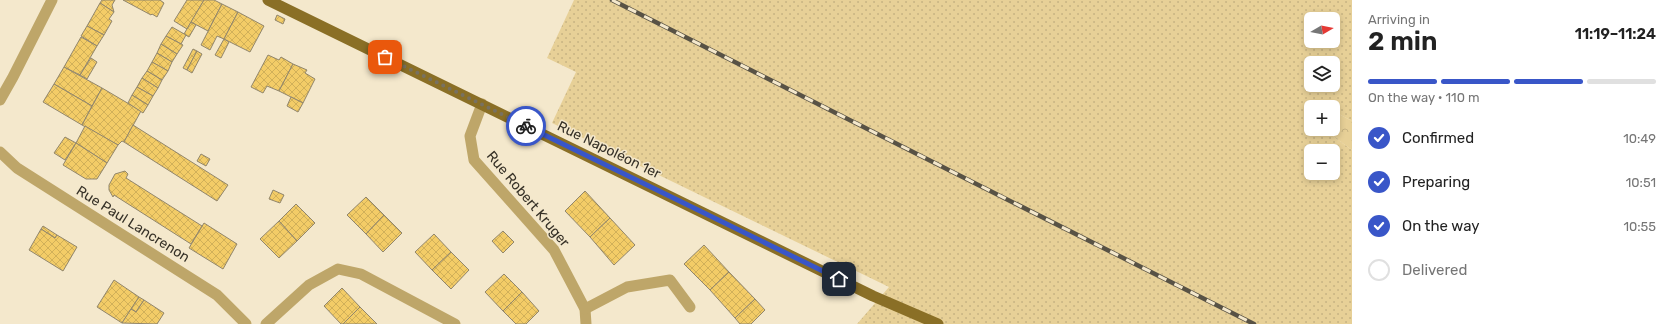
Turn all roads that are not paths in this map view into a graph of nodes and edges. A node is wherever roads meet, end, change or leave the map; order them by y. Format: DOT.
graph roads {
  1 [pos="52,0"];
  2 [pos="268,0"];
  3 [pos="0,100"];
  4 [pos="482,104"];
  5 [pos="0,152"];
  6 [pos="690,307"];
  7 [pos="585,309"];
  8 [pos="246,324"];
  9 [pos="266,324"];
  10 [pos="455,324"];
  11 [pos="586,324"];
  12 [pos="938,324"];
  1 -- 3 [label="street"];
  2 -- 4 [label="main road, Rue Napoléon 1er"];
  4 -- 7 [label="street, Rue Robert Kruger"];
  4 -- 12 [label="main road, Rue Napoléon 1er"];
  5 -- 8 [label="street, Rue Paul Lancrenon"];
  6 -- 7 [label="street"];
  7 -- 11 [label="street, Rue Robert Kruger"];
  9 -- 10 [label="street"];
}
